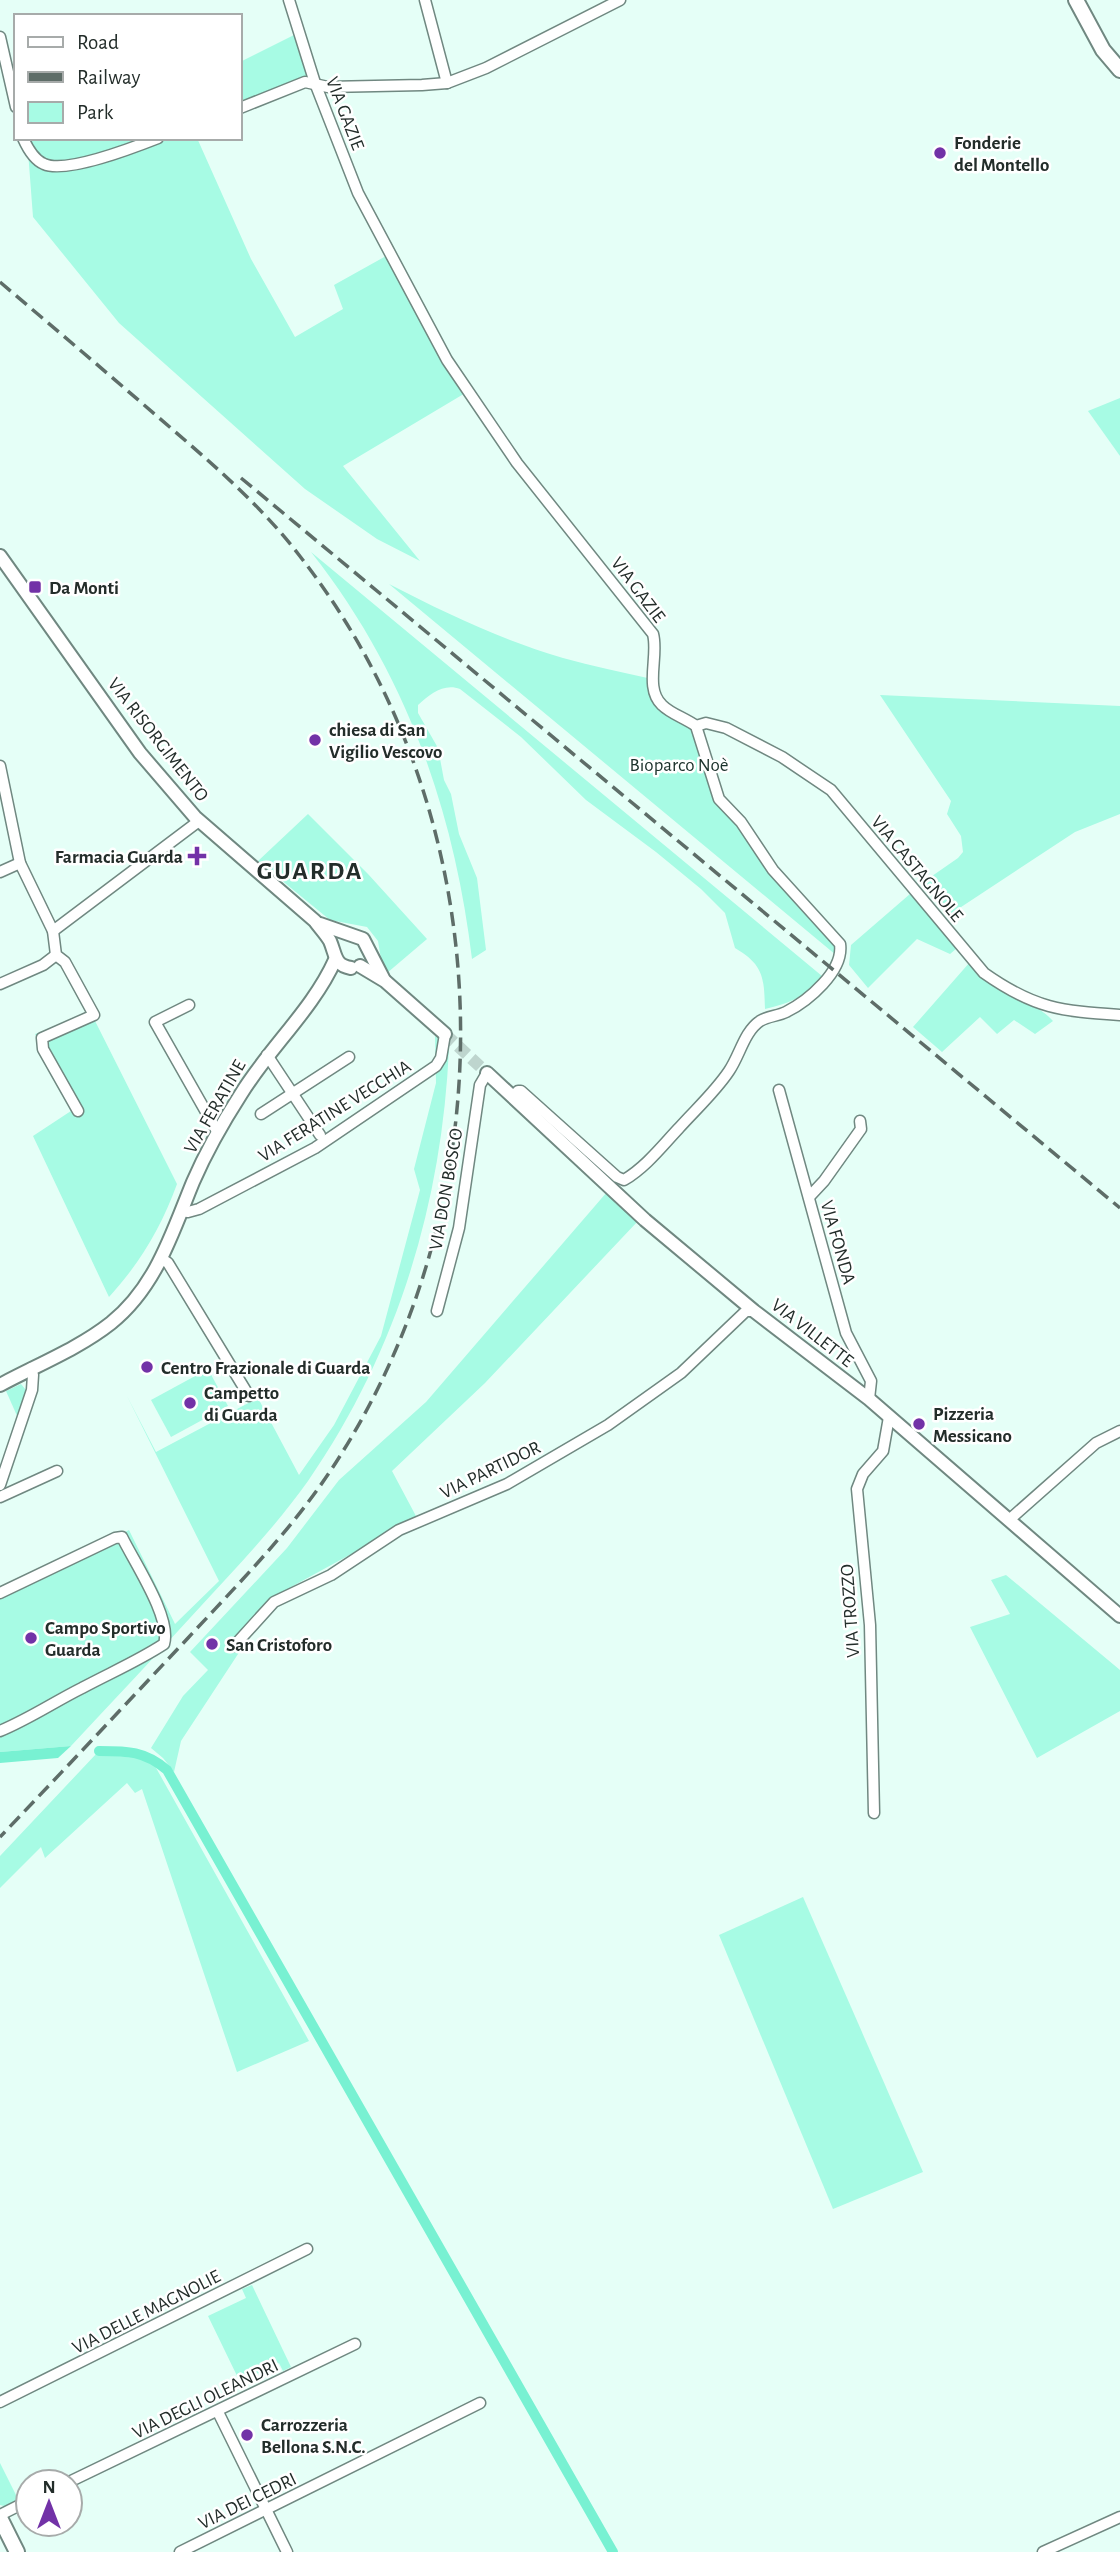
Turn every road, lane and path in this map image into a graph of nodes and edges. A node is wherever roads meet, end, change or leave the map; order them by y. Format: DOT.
graph roads {
  1 [pos="289,0"];
  2 [pos="425,0"];
  3 [pos="620,0"];
  4 [pos="1076,0"];
  5 [pos="0,37"];
  6 [pos="1120,69"];
  7 [pos="315,83"];
  8 [pos="447,83"];
  9 [pos="14,98"];
  10 [pos="242,107"];
  11 [pos="24,140"];
  12 [pos="152,140"];
  13 [pos="0,556"];
  14 [pos="696,726"];
  15 [pos="0,766"];
  16 [pos="199,821"];
  17 [pos="20,863"];
  18 [pos="0,872"];
  19 [pos="315,921"];
  20 [pos="53,931"];
  21 [pos="350,934"];
  22 [pos="368,949"];
  23 [pos="56,955"];
  24 [pos="334,955"];
  25 [pos="355,967"];
  26 [pos="384,981"];
  27 [pos="0,984"];
  28 [pos="322,987"];
  29 [pos="189,1004"];
  30 [pos="1120,1015"];
  31 [pos="444,1034"];
  32 [pos="268,1055"];
  33 [pos="349,1057"];
  34 [pos="487,1073"];
  35 [pos="779,1090"];
  36 [pos="293,1093"];
  37 [pos="513,1097"];
  38 [pos="78,1111"];
  39 [pos="261,1114"];
  40 [pos="860,1121"];
  41 [pos="218,1133"];
  42 [pos="320,1135"];
  43 [pos="809,1197"];
  44 [pos="182,1212"];
  45 [pos="162,1259"];
  46 [pos="438,1311"];
  47 [pos="754,1311"];
  48 [pos="31,1368"];
  49 [pos="0,1385"];
  50 [pos="249,1396"];
  51 [pos="869,1399"];
  52 [pos="889,1417"];
  53 [pos="1120,1431"];
  54 [pos="57,1471"];
  55 [pos="0,1485"];
  56 [pos="0,1496"];
  57 [pos="1009,1520"];
  58 [pos="1,1591"];
  59 [pos="1120,1616"];
  60 [pos="234,1646"];
  61 [pos="0,1731"];
  62 [pos="874,1813"];
  63 [pos="307,2249"];
  64 [pos="355,2344"];
  65 [pos="0,2402"];
  66 [pos="480,2403"];
  67 [pos="218,2412"];
  68 [pos="84,2475"];
  69 [pos="267,2510"];
  70 [pos="0,2516"];
  71 [pos="1120,2517"];
  72 [pos="17,2552"];
  73 [pos="180,2552"];
  74 [pos="287,2552"];
  75 [pos="1043,2552"];
  1 -- 7 [label="street, VIA GAZIE"];
  2 -- 8 [label="street"];
  3 -- 8 [label="street"];
  4 -- 6 [label="main road"];
  5 -- 9 [label="street"];
  7 -- 8 [label="street"];
  7 -- 10 [label="street"];
  7 -- 14 [label="street, VIA GAZIE"];
  11 -- 12 [label="street"];
  13 -- 16 [label="street, VIA RISORGIMENTO"];
  14 -- 30 [label="street, VIA CASTAGNOLE"];
  14 -- 37 [label="street"];
  15 -- 17 [label="street"];
  16 -- 19 [label="street, VIA RISORGIMENTO"];
  16 -- 20 [label="street"];
  17 -- 18 [label="street"];
  17 -- 20 [label="street"];
  19 -- 21 [label="street, VIA RISORGIMENTO"];
  19 -- 24 [label="street, VIA RISORGIMENTO"];
  20 -- 23 [label="street"];
  21 -- 22 [label="street, VIA RISORGIMENTO"];
  21 -- 24 [label="street"];
  22 -- 25 [label="street"];
  22 -- 26 [label="street, VIA RISORGIMENTO"];
  23 -- 27 [label="street"];
  23 -- 38 [label="street"];
  24 -- 25 [label="street, VIA RISORGIMENTO"];
  24 -- 28 [label="street, VIA FERATINE"];
  25 -- 26 [label="street, VIA RISORGIMENTO"];
  25 -- 28 [label="street, VIA FERATINE"];
  26 -- 31 [label="street, VIA RISORGIMENTO"];
  28 -- 32 [label="street, VIA FERATINE"];
  29 -- 41 [label="street"];
  31 -- 44 [label="street, VIA FERATINE VECCHIA"];
  32 -- 36 [label="street"];
  32 -- 41 [label="street, VIA FERATINE"];
  33 -- 36 [label="street"];
  34 -- 37 [label="street, VIA VILLETTE"];
  34 -- 46 [label="street, VIA DON BOSCO"];
  35 -- 43 [label="street, VIA FONDA"];
  36 -- 39 [label="street"];
  36 -- 42 [label="street"];
  37 -- 47 [label="street, VIA VILLETTE"];
  40 -- 43 [label="street"];
  41 -- 44 [label="street, VIA FERATINE"];
  43 -- 51 [label="street, VIA FONDA"];
  44 -- 45 [label="street, VIA FERATINE"];
  45 -- 48 [label="street, VIA FERATINE"];
  45 -- 50 [label="street"];
  47 -- 51 [label="street, VIA VILLETTE"];
  47 -- 60 [label="street, VIA PARTIDOR"];
  48 -- 49 [label="street, VIA FERATINE"];
  48 -- 55 [label="street"];
  51 -- 52 [label="street, VIA VILLETTE"];
  52 -- 57 [label="street, VIA VILLETTE"];
  52 -- 62 [label="street, VIA TROZZO"];
  53 -- 57 [label="street"];
  54 -- 56 [label="street"];
  57 -- 59 [label="street, VIA VILLETTE"];
  58 -- 61 [label="street"];
  63 -- 65 [label="street, VIA DELLE MAGNOLIE"];
  64 -- 67 [label="street, VIA DEGLI OLEANDRI"];
  66 -- 69 [label="street, VIA DEI CEDRI"];
  67 -- 68 [label="street, VIA DEGLI OLEANDRI"];
  67 -- 69 [label="street"];
  69 -- 73 [label="street, VIA DEI CEDRI"];
  69 -- 74 [label="street"];
  70 -- 72 [label="main road"];
  71 -- 75 [label="street"];
}
